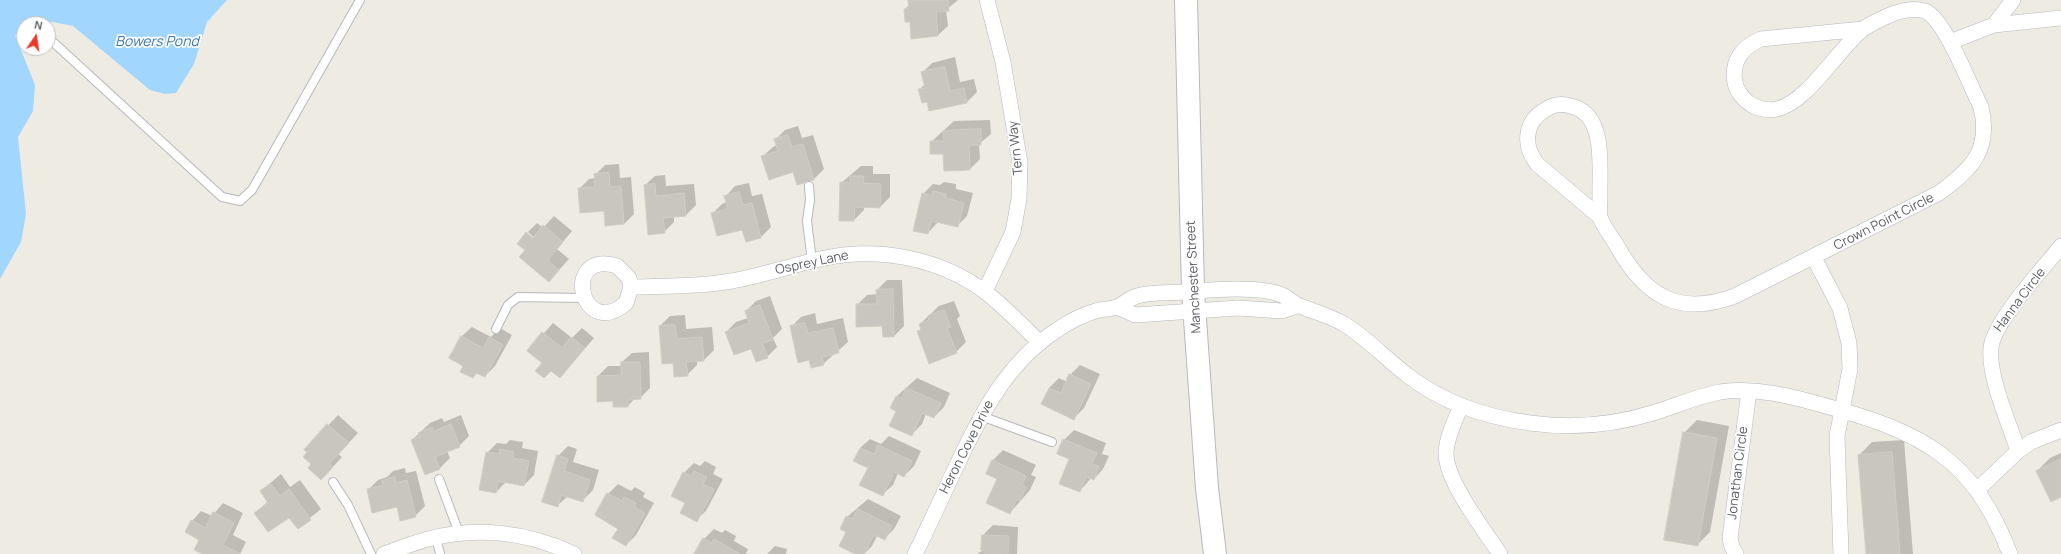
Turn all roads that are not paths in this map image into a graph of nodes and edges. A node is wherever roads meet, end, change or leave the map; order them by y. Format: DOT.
graph roads {
  1 [pos="360,0"];
  2 [pos="987,0"];
  3 [pos="1186,0"];
  4 [pos="2013,0"];
  5 [pos="2061,18"];
  6 [pos="1994,25"];
  7 [pos="1863,29"];
  8 [pos="1950,42"];
  9 [pos="56,46"];
  10 [pos="808,186"];
  11 [pos="1600,217"];
  12 [pos="2061,246"];
  13 [pos="1814,258"];
  14 [pos="812,261"];
  15 [pos="631,287"];
  16 [pos="985,292"];
  17 [pos="583,298"];
  18 [pos="1193,302"];
  19 [pos="1297,306"];
  20 [pos="1117,307"];
  21 [pos="496,329"];
  22 [pos="1040,342"];
  23 [pos="1749,391"];
  24 [pos="1461,406"];
  25 [pos="1842,410"];
  26 [pos="981,416"];
  27 [pos="2061,430"];
  28 [pos="1052,442"];
  29 [pos="2018,451"];
  30 [pos="439,479"];
  31 [pos="333,482"];
  32 [pos="1977,490"];
  33 [pos="459,533"];
  34 [pos="436,537"];
  35 [pos="371,554"];
  36 [pos="384,554"];
  37 [pos="440,554"];
  38 [pos="574,554"];
  39 [pos="915,554"];
  40 [pos="1215,554"];
  41 [pos="1500,554"];
  42 [pos="1736,554"];
  43 [pos="1841,554"];
  44 [pos="2010,554"];
  1 -- 9 [label="lane"];
  2 -- 16 [label="street, Tern Way"];
  3 -- 18 [label="street, Manchester Street"];
  4 -- 6 [label="street"];
  5 -- 6 [label="street"];
  6 -- 8 [label="street"];
  7 -- 7 [label="street, Crown Point Circle"];
  7 -- 8 [label="street, Crown Point Circle"];
  8 -- 13 [label="street, Crown Point Circle"];
  10 -- 14 [label="lane"];
  11 -- 11 [label="street, Crown Point Circle"];
  11 -- 13 [label="street, Crown Point Circle"];
  12 -- 29 [label="street, Hanna Circle"];
  13 -- 25 [label="street"];
  14 -- 15 [label="street, Osprey Lane"];
  14 -- 16 [label="street, Osprey Lane"];
  15 -- 17 [label="street"];
  15 -- 17 [label="street"];
  16 -- 22 [label="street, Osprey Lane"];
  17 -- 21 [label="lane"];
  18 -- 19 [label="street"];
  18 -- 19 [label="street"];
  18 -- 20 [label="street"];
  18 -- 20 [label="street, Heron Cove Drive"];
  18 -- 40 [label="street, Manchester Street"];
  19 -- 24 [label="street"];
  20 -- 22 [label="street, Heron Cove Drive"];
  22 -- 26 [label="street, Heron Cove Drive"];
  23 -- 24 [label="street"];
  23 -- 25 [label="street"];
  23 -- 42 [label="street, Jonathan Circle"];
  24 -- 41 [label="street"];
  25 -- 32 [label="street"];
  25 -- 43 [label="street"];
  26 -- 28 [label="lane"];
  26 -- 39 [label="street, Heron Cove Drive"];
  27 -- 29 [label="street"];
  29 -- 32 [label="street"];
  30 -- 33 [label="lane"];
  31 -- 35 [label="lane"];
  32 -- 44 [label="street"];
  33 -- 34 [label="street"];
  33 -- 38 [label="street"];
  34 -- 36 [label="street"];
  34 -- 37 [label="lane"];
}
